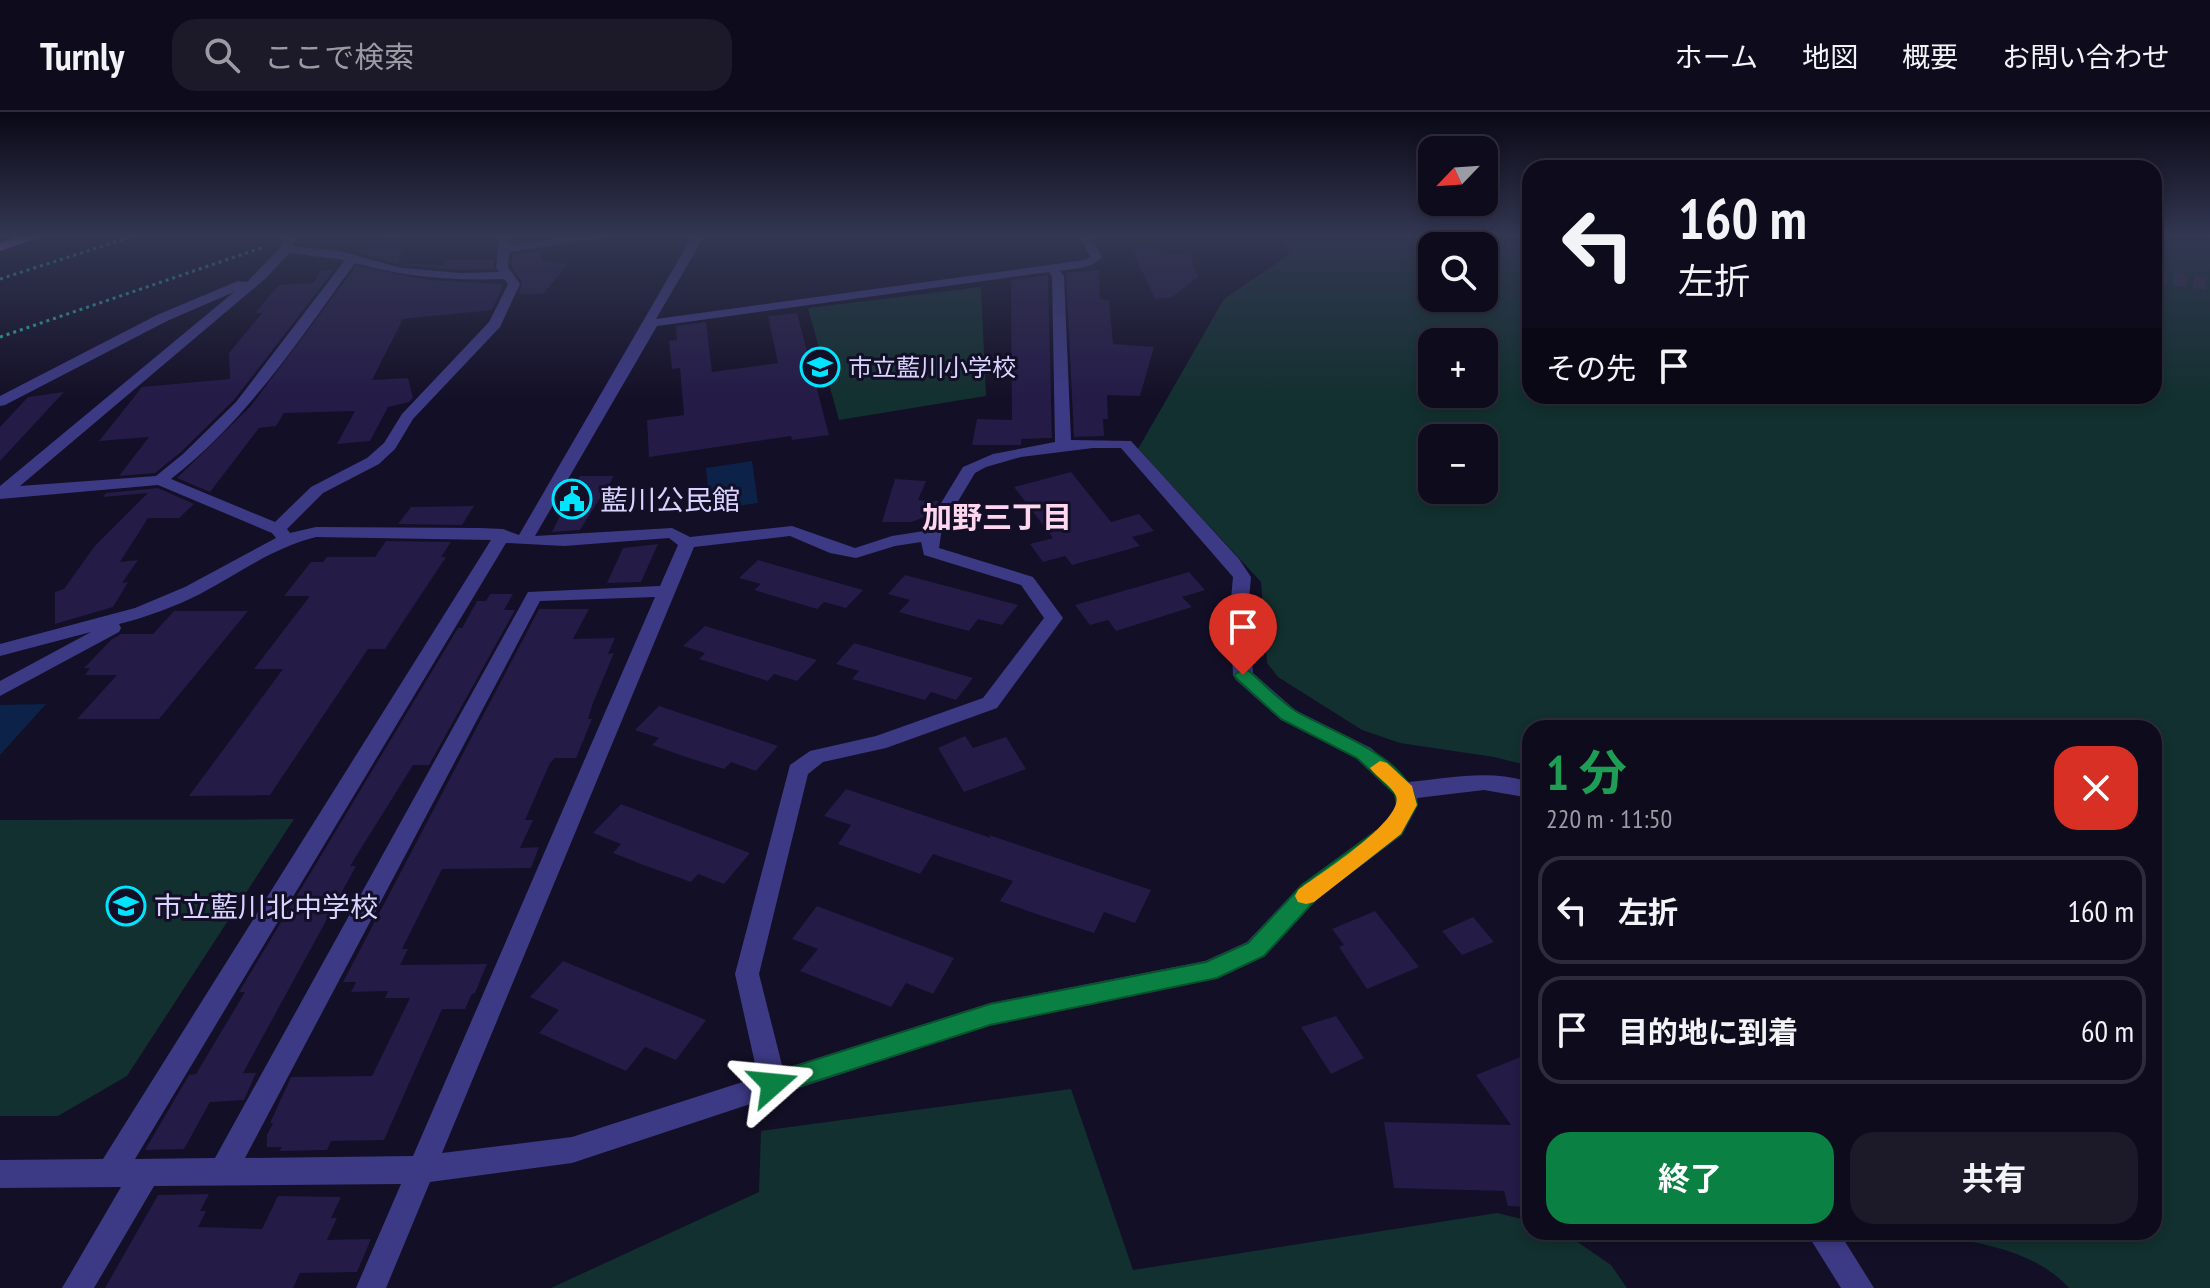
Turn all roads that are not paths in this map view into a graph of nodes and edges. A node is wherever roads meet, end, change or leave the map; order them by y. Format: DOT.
graph roads {
  1 [pos="228,290"];
  2 [pos="244,290"];
  3 [pos="329,290"];
  4 [pos="511,290"];
  5 [pos="666,290"];
  6 [pos="898,290"];
  7 [pos="1058,290"];
  8 [pos="653,323"];
  9 [pos="0,402"];
  10 [pos="1063,445"];
  11 [pos="160,480"];
  12 [pos="1,493"];
  13 [pos="282,534"];
  14 [pos="928,536"];
  15 [pos="513,538"];
  16 [pos="687,543"];
  17 [pos="665,591"];
  18 [pos="142,612"];
  19 [pos="0,650"];
  20 [pos="0,689"];
  21 [pos="1522,786"];
  22 [pos="1405,791"];
  23 [pos="773,1084"];
  24 [pos="419,1170"];
  25 [pos="222,1173"];
  26 [pos="0,1174"];
  27 [pos="145,1174"];
  28 [pos="109,1175"];
  29 [pos="1826,1240"];
  30 [pos="77,1288"];
  31 [pos="371,1288"];
  32 [pos="1859,1288"];
  1 -- 9 [label="street"];
  2 -- 12 [label="street"];
  3 -- 11 [label="street"];
  4 -- 13 [label="street"];
  5 -- 8 [label="street"];
  6 -- 8 [label="street"];
  7 -- 10 [label="street"];
  8 -- 15 [label="street"];
  10 -- 14 [label="street"];
  10 -- 22 [label="street"];
  11 -- 12 [label="street"];
  11 -- 13 [label="street"];
  13 -- 15 [label="street"];
  13 -- 18 [label="street"];
  14 -- 16 [label="street"];
  14 -- 23 [label="street"];
  15 -- 16 [label="street"];
  15 -- 28 [label="street"];
  16 -- 17 [label="street"];
  17 -- 24 [label="street"];
  17 -- 25 [label="street"];
  18 -- 19 [label="street"];
  18 -- 20 [label="street"];
  21 -- 22 [label="street"];
  22 -- 23 [label="street"];
  23 -- 24 [label="street"];
  24 -- 25 [label="street"];
  24 -- 31 [label="street"];
  25 -- 27 [label="street"];
  26 -- 28 [label="street"];
  27 -- 28 [label="street"];
  27 -- 30 [label="street"];
  29 -- 32 [label="street"];
}
